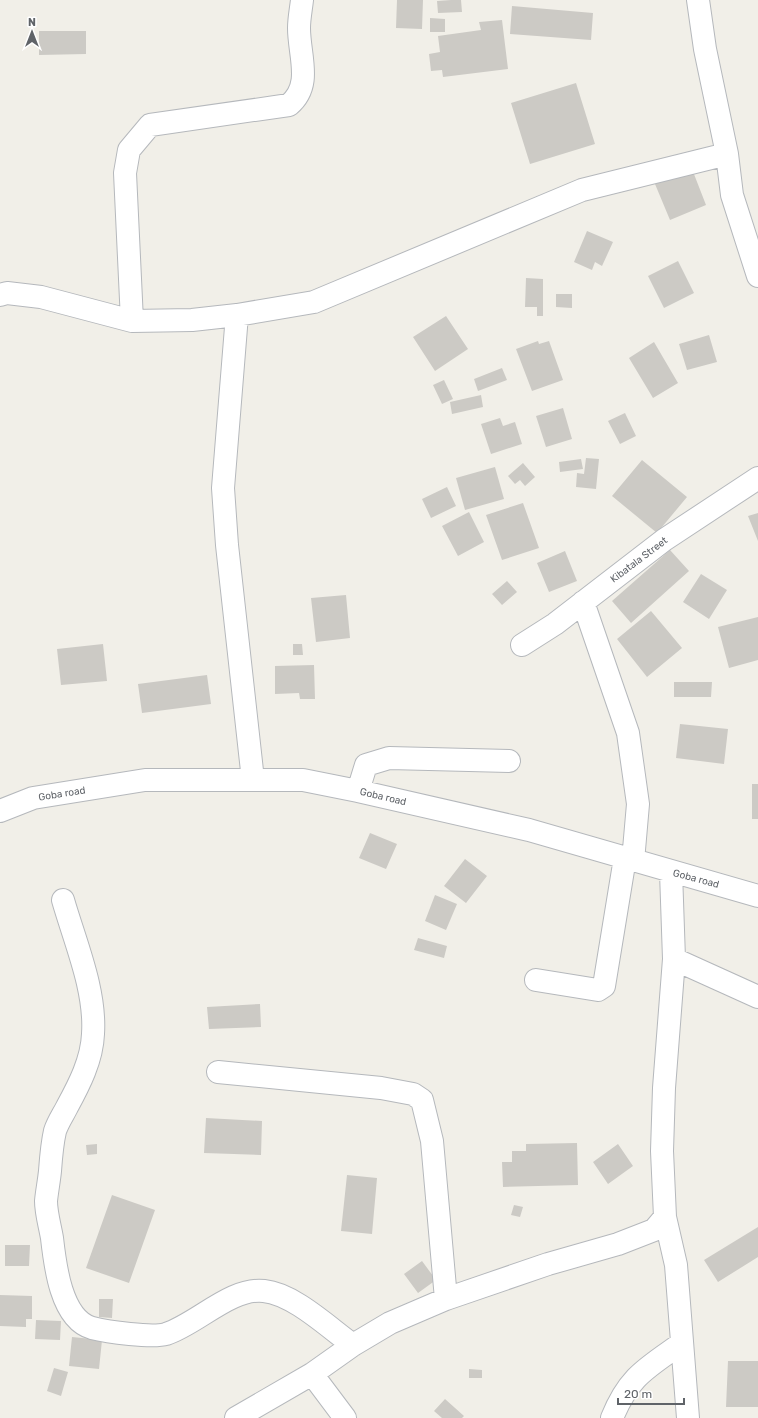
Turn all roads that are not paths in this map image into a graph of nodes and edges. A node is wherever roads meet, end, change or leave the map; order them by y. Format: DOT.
graph roads {
  1 [pos="302,0"];
  2 [pos="698,0"];
  3 [pos="727,154"];
  4 [pos="758,276"];
  5 [pos="0,295"];
  6 [pos="237,315"];
  7 [pos="132,321"];
  8 [pos="758,478"];
  9 [pos="583,602"];
  10 [pos="522,645"];
  11 [pos="509,761"];
  12 [pos="253,780"];
  13 [pos="358,791"];
  14 [pos="0,810"];
  15 [pos="629,860"];
  16 [pos="671,872"];
  17 [pos="758,896"];
  18 [pos="63,900"];
  19 [pos="674,959"];
  20 [pos="536,980"];
  21 [pos="758,997"];
  22 [pos="218,1072"];
  23 [pos="665,1217"];
  24 [pos="446,1299"];
  25 [pos="682,1343"];
  26 [pos="353,1345"];
  27 [pos="312,1374"];
  28 [pos="236,1418"];
  29 [pos="344,1418"];
  30 [pos="612,1418"];
  31 [pos="688,1418"];
  1 -- 7 [label="street"];
  2 -- 3 [label="street"];
  3 -- 4 [label="street"];
  3 -- 6 [label="street"];
  5 -- 7 [label="street"];
  6 -- 7 [label="street"];
  6 -- 12 [label="street"];
  8 -- 9 [label="street, Kibatala Street"];
  9 -- 10 [label="street, Kibatala Street"];
  9 -- 15 [label="street"];
  11 -- 13 [label="street"];
  12 -- 13 [label="street, Goba road"];
  12 -- 14 [label="street, Goba road"];
  13 -- 15 [label="street, Goba road"];
  15 -- 16 [label="street, Goba road"];
  15 -- 20 [label="street"];
  16 -- 17 [label="street, Goba road"];
  16 -- 19 [label="street"];
  18 -- 26 [label="street"];
  19 -- 21 [label="street"];
  19 -- 23 [label="street"];
  22 -- 24 [label="street"];
  23 -- 24 [label="street"];
  23 -- 25 [label="street"];
  24 -- 26 [label="street"];
  25 -- 30 [label="street"];
  25 -- 31 [label="street"];
  26 -- 27 [label="street"];
  27 -- 28 [label="street"];
  27 -- 29 [label="street"];
}
